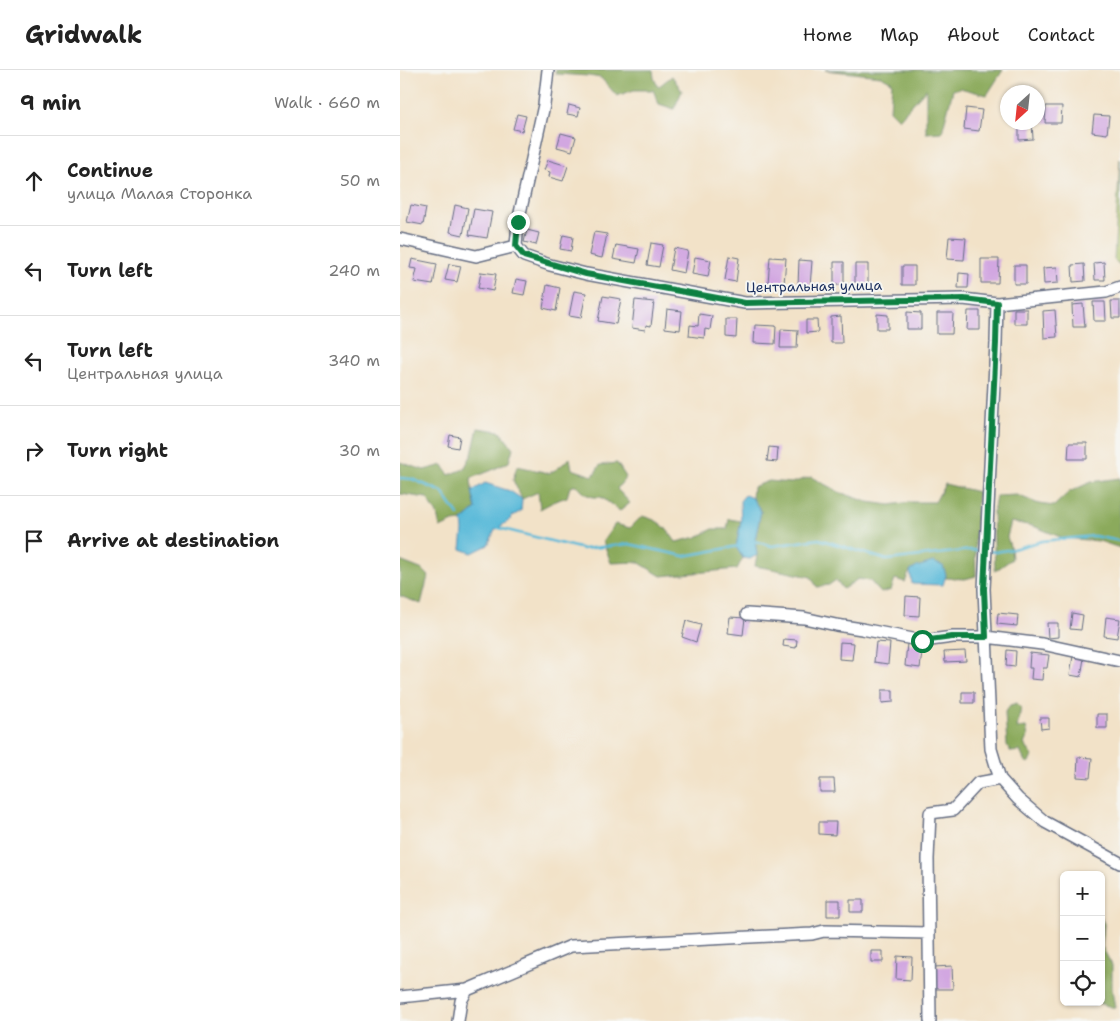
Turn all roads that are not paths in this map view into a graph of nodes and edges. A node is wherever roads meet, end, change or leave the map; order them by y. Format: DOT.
graph roads {
  1 [pos="548,70"];
  2 [pos="400,239"];
  3 [pos="516,246"];
  4 [pos="1120,287"];
  5 [pos="997,303"];
  6 [pos="747,614"];
  7 [pos="986,637"];
  8 [pos="1120,661"];
  9 [pos="1000,779"];
  10 [pos="1120,863"];
  11 [pos="929,933"];
  12 [pos="467,990"];
  13 [pos="400,997"];
  14 [pos="458,1021"];
  15 [pos="930,1021"];
  1 -- 3 [label="street"];
  2 -- 3 [label="street"];
  3 -- 5 [label="street, Центральная улица"];
  4 -- 5 [label="street, Центральная улица"];
  5 -- 7 [label="street"];
  6 -- 7 [label="street"];
  7 -- 8 [label="street"];
  7 -- 9 [label="street"];
  9 -- 10 [label="street"];
  9 -- 11 [label="street"];
  11 -- 12 [label="street"];
  11 -- 15 [label="street"];
  12 -- 13 [label="street"];
  12 -- 14 [label="street"];
}
